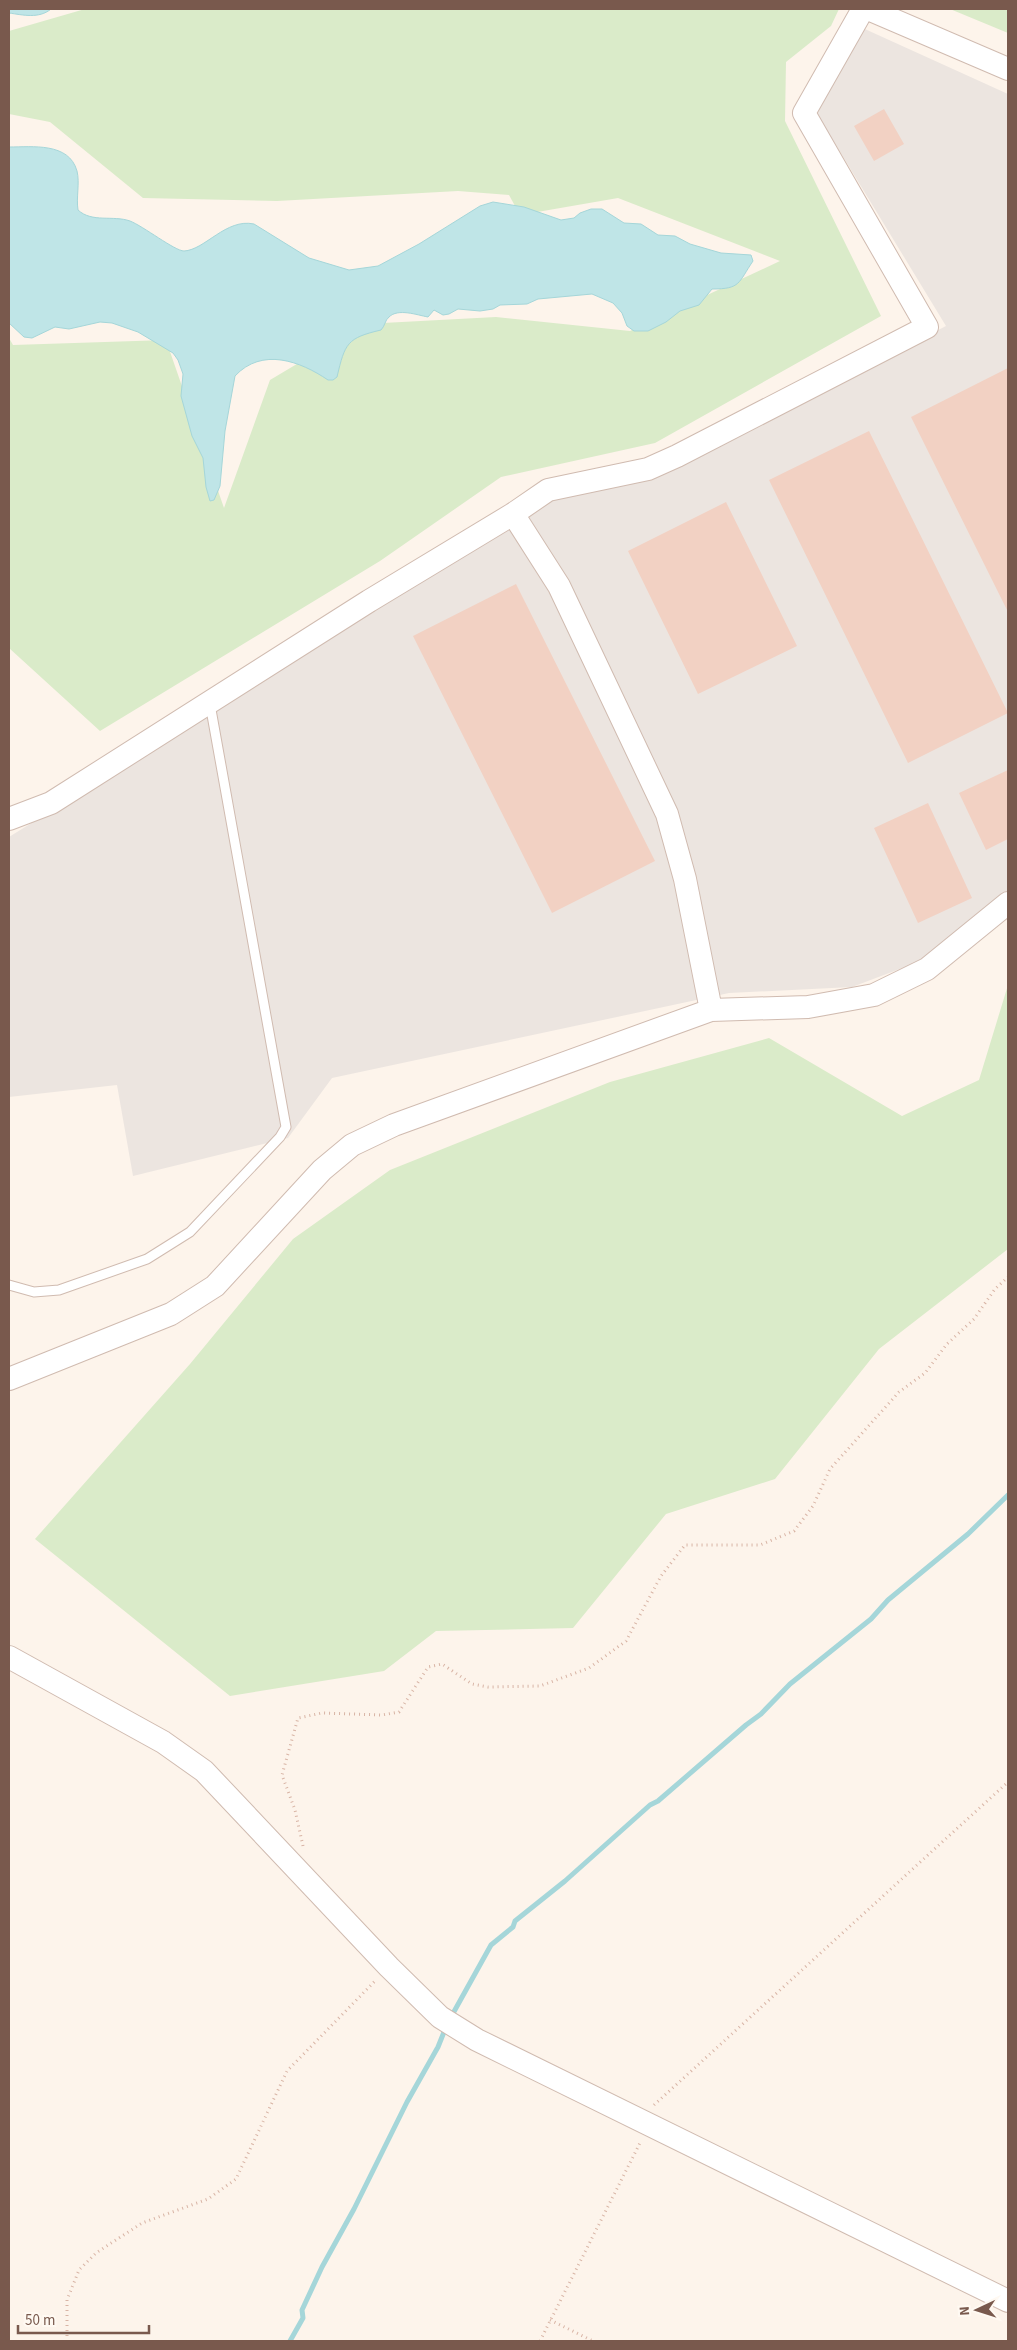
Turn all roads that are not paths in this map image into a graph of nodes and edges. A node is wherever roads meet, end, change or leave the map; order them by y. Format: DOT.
graph roads {
  1 [pos="863,9"];
  2 [pos="868,9"];
  3 [pos="1008,69"];
  4 [pos="512,514"];
  5 [pos="210,703"];
  6 [pos="9,819"];
  7 [pos="1008,903"];
  8 [pos="711,1010"];
  9 [pos="9,1285"];
  10 [pos="9,1379"];
  11 [pos="9,1658"];
  12 [pos="1008,2301"];
  1 -- 4 [label="street"];
  2 -- 3 [label="street"];
  4 -- 5 [label="street"];
  4 -- 8 [label="street"];
  5 -- 6 [label="street"];
  5 -- 9 [label="lane"];
  7 -- 8 [label="street"];
  8 -- 10 [label="street"];
  11 -- 12 [label="street"];
}
